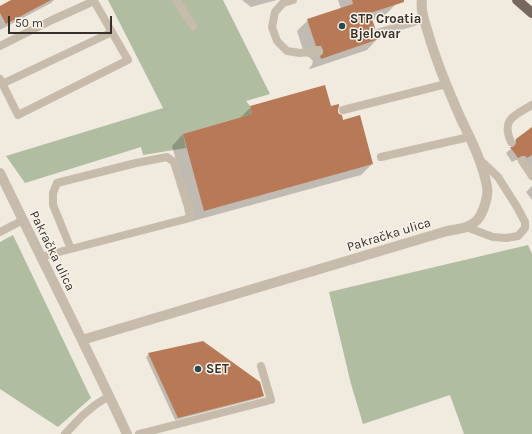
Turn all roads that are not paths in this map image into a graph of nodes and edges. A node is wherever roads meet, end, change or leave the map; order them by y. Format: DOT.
graph roads {
  1 [pos="176,0"];
  2 [pos="293,0"];
  3 [pos="517,0"];
  4 [pos="422,1"];
  5 [pos="530,10"];
  6 [pos="424,19"];
  7 [pos="193,26"];
  8 [pos="112,32"];
  9 [pos="377,33"];
  10 [pos="0,46"];
  11 [pos="318,51"];
  12 [pos="1,82"];
  13 [pos="446,84"];
  14 [pos="532,105"];
  15 [pos="343,110"];
  16 [pos="469,137"];
  17 [pos="510,142"];
  18 [pos="381,157"];
  19 [pos="479,160"];
  20 [pos="522,161"];
  21 [pos="0,173"];
  22 [pos="532,176"];
  23 [pos="23,220"];
  24 [pos="466,227"];
  25 [pos="0,232"];
  26 [pos="71,249"];
  27 [pos="40,257"];
  28 [pos="82,340"];
  29 [pos="261,366"];
  30 [pos="109,396"];
  31 [pos="65,434"];
  32 [pos="127,434"];
  33 [pos="139,434"];
  1 -- 7 [label="lane"];
  2 -- 11 [label="lane"];
  3 -- 5 [label="main road"];
  4 -- 6 [label="street, Pakračka ulica"];
  6 -- 9 [label="lane"];
  6 -- 13 [label="street, Pakračka ulica"];
  8 -- 10 [label="lane"];
  8 -- 12 [label="lane"];
  8 -- 12 [label="lane"];
  13 -- 15 [label="lane"];
  13 -- 16 [label="street, Pakračka ulica"];
  14 -- 17 [label="lane"];
  16 -- 18 [label="lane"];
  16 -- 19 [label="street, Pakračka ulica"];
  19 -- 24 [label="street, Pakračka ulica"];
  19 -- 24 [label="lane"];
  20 -- 22 [label="lane"];
  21 -- 23 [label="street, Pakračka ulica"];
  23 -- 25 [label="lane"];
  23 -- 27 [label="street, Pakračka ulica"];
  24 -- 28 [label="street, Pakračka ulica"];
  26 -- 26 [label="lane"];
  26 -- 27 [label="lane"];
  27 -- 28 [label="street, Pakračka ulica"];
  28 -- 30 [label="street, Pakračka ulica"];
  29 -- 33 [label="lane"];
  30 -- 31 [label="lane"];
  30 -- 32 [label="street, Pakračka ulica"];
}
